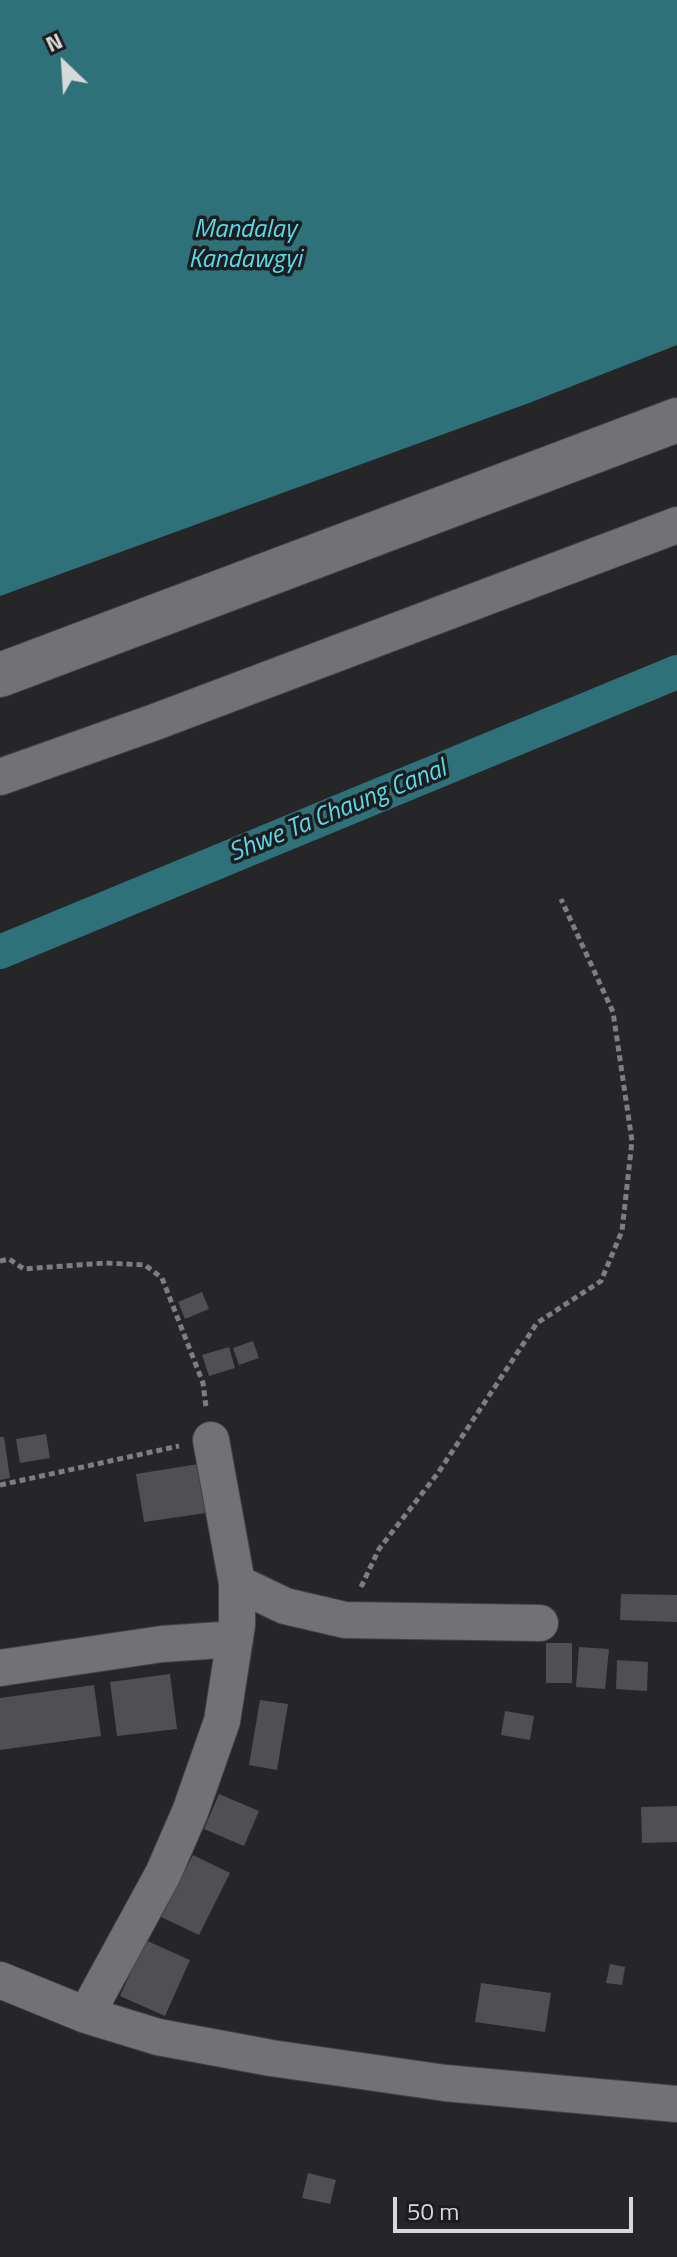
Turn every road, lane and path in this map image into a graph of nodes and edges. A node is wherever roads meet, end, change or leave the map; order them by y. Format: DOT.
graph roads {
  1 [pos="677,420"];
  2 [pos="677,525"];
  3 [pos="0,675"];
  4 [pos="0,777"];
  5 [pos="561,899"];
  6 [pos="0,1261"];
  7 [pos="211,1440"];
  8 [pos="0,1485"];
  9 [pos="237,1583"];
  10 [pos="345,1620"];
  11 [pos="540,1623"];
  12 [pos="235,1639"];
  13 [pos="0,1668"];
  14 [pos="0,1980"];
  15 [pos="86,2015"];
  16 [pos="677,2104"];
  1 -- 3 [label="main road"];
  2 -- 4 [label="street"];
  5 -- 10 [label="path"];
  6 -- 7 [label="path"];
  7 -- 8 [label="path"];
  7 -- 9 [label="street"];
  9 -- 10 [label="street"];
  9 -- 12 [label="street"];
  10 -- 11 [label="street"];
  12 -- 13 [label="street"];
  12 -- 15 [label="street"];
  14 -- 15 [label="street"];
  15 -- 16 [label="street"];
}
